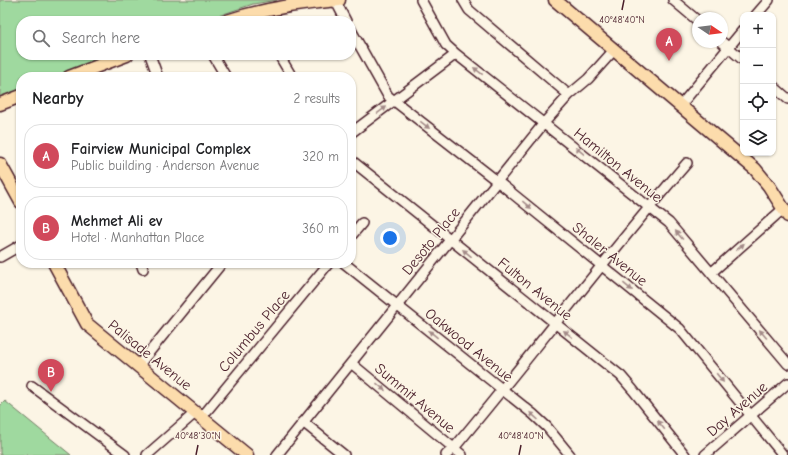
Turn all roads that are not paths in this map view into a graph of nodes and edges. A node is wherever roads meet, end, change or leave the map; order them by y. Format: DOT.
graph roads {
  1 [pos="335,0"];
  2 [pos="339,0"];
  3 [pos="421,0"];
  4 [pos="463,0"];
  5 [pos="555,0"];
  6 [pos="673,0"];
  7 [pos="768,0"];
  8 [pos="758,12"];
  9 [pos="260,16"];
  10 [pos="343,16"];
  11 [pos="692,16"];
  12 [pos="740,32"];
  13 [pos="356,39"];
  14 [pos="728,42"];
  15 [pos="723,48"];
  16 [pos="728,48"];
  17 [pos="614,50"];
  18 [pos="456,54"];
  19 [pos="740,58"];
  20 [pos="114,60"];
  21 [pos="152,60"];
  22 [pos="216,60"];
  23 [pos="282,60"];
  24 [pos="82,72"];
  25 [pos="156,72"];
  26 [pos="223,72"];
  27 [pos="289,72"];
  28 [pos="776,89"];
  29 [pos="569,95"];
  30 [pos="16,98"];
  31 [pos="788,99"];
  32 [pos="394,101"];
  33 [pos="0,104"];
  34 [pos="680,106"];
  35 [pos="544,123"];
  36 [pos="356,129"];
  37 [pos="0,164"];
  38 [pos="356,164"];
  39 [pos="687,164"];
  40 [pos="4,180"];
  41 [pos="497,181"];
  42 [pos="16,196"];
  43 [pos="649,207"];
  44 [pos="786,212"];
  45 [pos="362,223"];
  46 [pos="356,230"];
  47 [pos="450,239"];
  48 [pos="16,248"];
  49 [pos="0,256"];
  50 [pos="601,265"];
  51 [pos="57,268"];
  52 [pos="218,268"];
  53 [pos="325,268"];
  54 [pos="350,268"];
  55 [pos="711,273"];
  56 [pos="397,305"];
  57 [pos="556,324"];
  58 [pos="351,363"];
  59 [pos="788,364"];
  60 [pos="138,366"];
  61 [pos="788,384"];
  62 [pos="32,386"];
  63 [pos="502,390"];
  64 [pos="198,415"];
  65 [pos="751,416"];
  66 [pos="303,422"];
  67 [pos="454,448"];
  68 [pos="125,455"];
  69 [pos="147,455"];
  70 [pos="247,455"];
  71 [pos="277,455"];
  72 [pos="344,455"];
  73 [pos="446,455"];
  74 [pos="462,455"];
  75 [pos="570,455"];
  76 [pos="685,455"];
  77 [pos="705,455"];
  78 [pos="783,455"];
  1 -- 2 [label="main road"];
  1 -- 9 [label="main road"];
  1 -- 10 [label="street"];
  3 -- 18 [label="street, Hamilton Avenue"];
  4 -- 29 [label="street"];
  5 -- 17 [label="main road"];
  6 -- 11 [label="street"];
  7 -- 8 [label="street"];
  12 -- 14 [label="street"];
  13 -- 32 [label="street, Shaler Avenue"];
  15 -- 34 [label="street"];
  16 -- 19 [label="street"];
  17 -- 29 [label="street, Desoto Place"];
  17 -- 34 [label="main road"];
  18 -- 32 [label="street"];
  35 -- 18 [label="street, Hamilton Avenue, one-way"];
  20 -- 24 [label="main road"];
  21 -- 25 [label="street"];
  22 -- 26 [label="street"];
  23 -- 27 [label="street"];
  28 -- 31 [label="street"];
  29 -- 35 [label="street, Desoto Place"];
  30 -- 33 [label="main road"];
  36 -- 32 [label="street, one-way"];
  32 -- 41 [label="street, Shaler Avenue, one-way"];
  34 -- 44 [label="main road"];
  35 -- 41 [label="street, Desoto Place"];
  43 -- 35 [label="street, Hamilton Avenue, one-way"];
  37 -- 40 [label="main road"];
  38 -- 47 [label="street, Fulton Avenue"];
  39 -- 43 [label="street"];
  40 -- 42 [label="main road"];
  41 -- 47 [label="street, Desoto Place"];
  41 -- 50 [label="street, Shaler Avenue, one-way"];
  43 -- 50 [label="street"];
  55 -- 43 [label="street, Hamilton Avenue, one-way"];
  55 -- 44 [label="street, one-way"];
  45 -- 46 [label="street"];
  47 -- 56 [label="street, Desoto Place"];
  57 -- 47 [label="street, Fulton Avenue, one-way"];
  48 -- 49 [label="street"];
  50 -- 57 [label="street"];
  50 -- 65 [label="street, Shaler Avenue, one-way"];
  51 -- 60 [label="main road, Palisade Avenue"];
  52 -- 60 [label="street"];
  53 -- 64 [label="street, Columbus Place"];
  54 -- 56 [label="street, Oakwood Avenue"];
  59 -- 55 [label="street, Hamilton Avenue, one-way"];
  56 -- 58 [label="street, Desoto Place"];
  63 -- 56 [label="street, Oakwood Avenue, one-way"];
  57 -- 63 [label="street"];
  76 -- 57 [label="street, Fulton Avenue, one-way"];
  58 -- 66 [label="street, Desoto Place"];
  58 -- 67 [label="street, Summit Avenue, one-way"];
  60 -- 64 [label="main road, Palisade Avenue"];
  61 -- 65 [label="street, Day Avenue"];
  62 -- 68 [label="street"];
  63 -- 67 [label="street"];
  75 -- 63 [label="street, Oakwood Avenue, one-way"];
  64 -- 69 [label="street, Columbus Place"];
  64 -- 70 [label="main road, Palisade Avenue"];
  65 -- 77 [label="street, Day Avenue"];
  65 -- 78 [label="street, Shaler Avenue"];
  66 -- 71 [label="street, Desoto Place"];
  66 -- 72 [label="street"];
  67 -- 73 [label="street"];
  67 -- 74 [label="street, Summit Avenue"];
}
